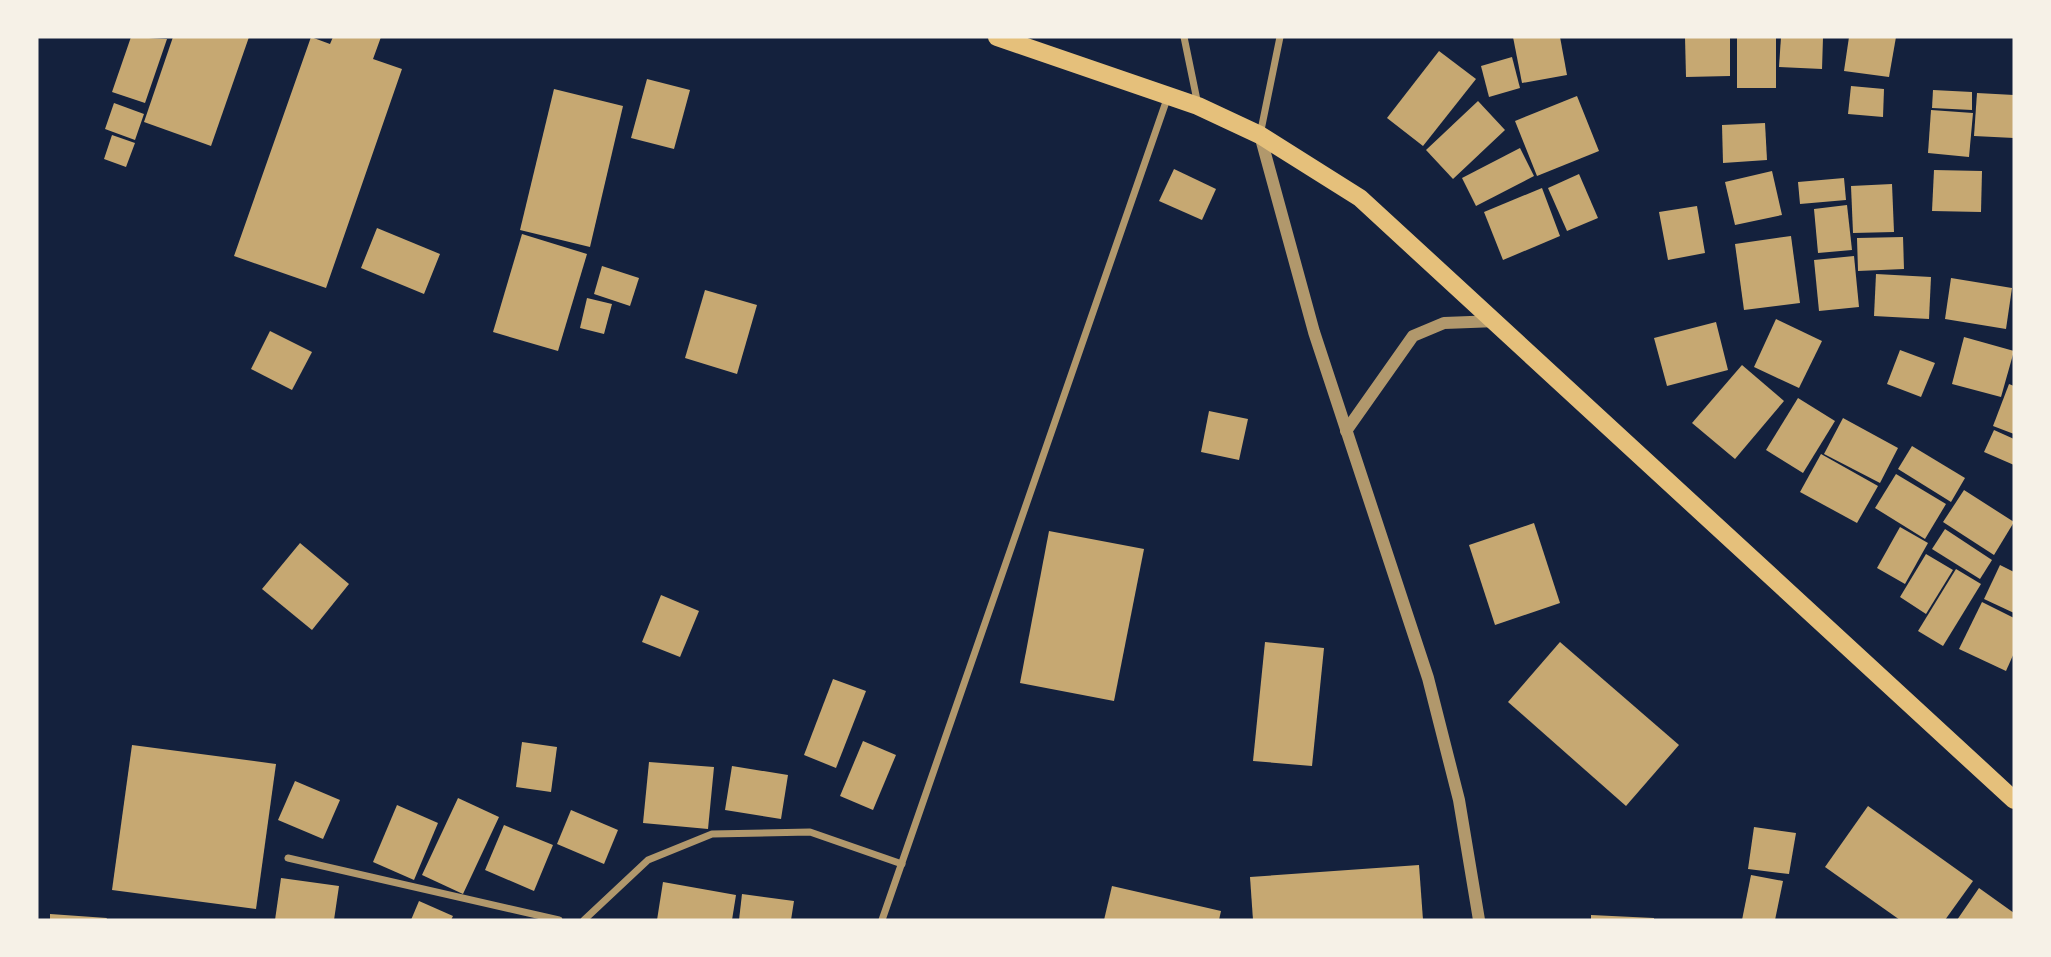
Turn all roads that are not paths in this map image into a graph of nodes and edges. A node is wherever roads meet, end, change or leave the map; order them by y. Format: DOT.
graph roads {
  1 [pos="997,37"];
  2 [pos="1184,37"];
  3 [pos="1280,37"];
  4 [pos="1168,95"];
  5 [pos="1198,106"];
  6 [pos="1259,135"];
  7 [pos="1497,321"];
  8 [pos="1346,431"];
  9 [pos="2014,800"];
  10 [pos="288,858"];
  11 [pos="902,864"];
  12 [pos="559,920"];
  13 [pos="584,920"];
  14 [pos="882,920"];
  15 [pos="1479,920"];
  1 -- 4 [label="main road"];
  2 -- 5 [label="street"];
  3 -- 6 [label="street"];
  4 -- 5 [label="main road"];
  4 -- 11 [label="street"];
  5 -- 6 [label="main road"];
  6 -- 7 [label="main road"];
  6 -- 8 [label="street"];
  7 -- 8 [label="street"];
  7 -- 9 [label="main road"];
  8 -- 15 [label="street"];
  10 -- 12 [label="street"];
  11 -- 13 [label="street"];
  11 -- 14 [label="street"];
}
